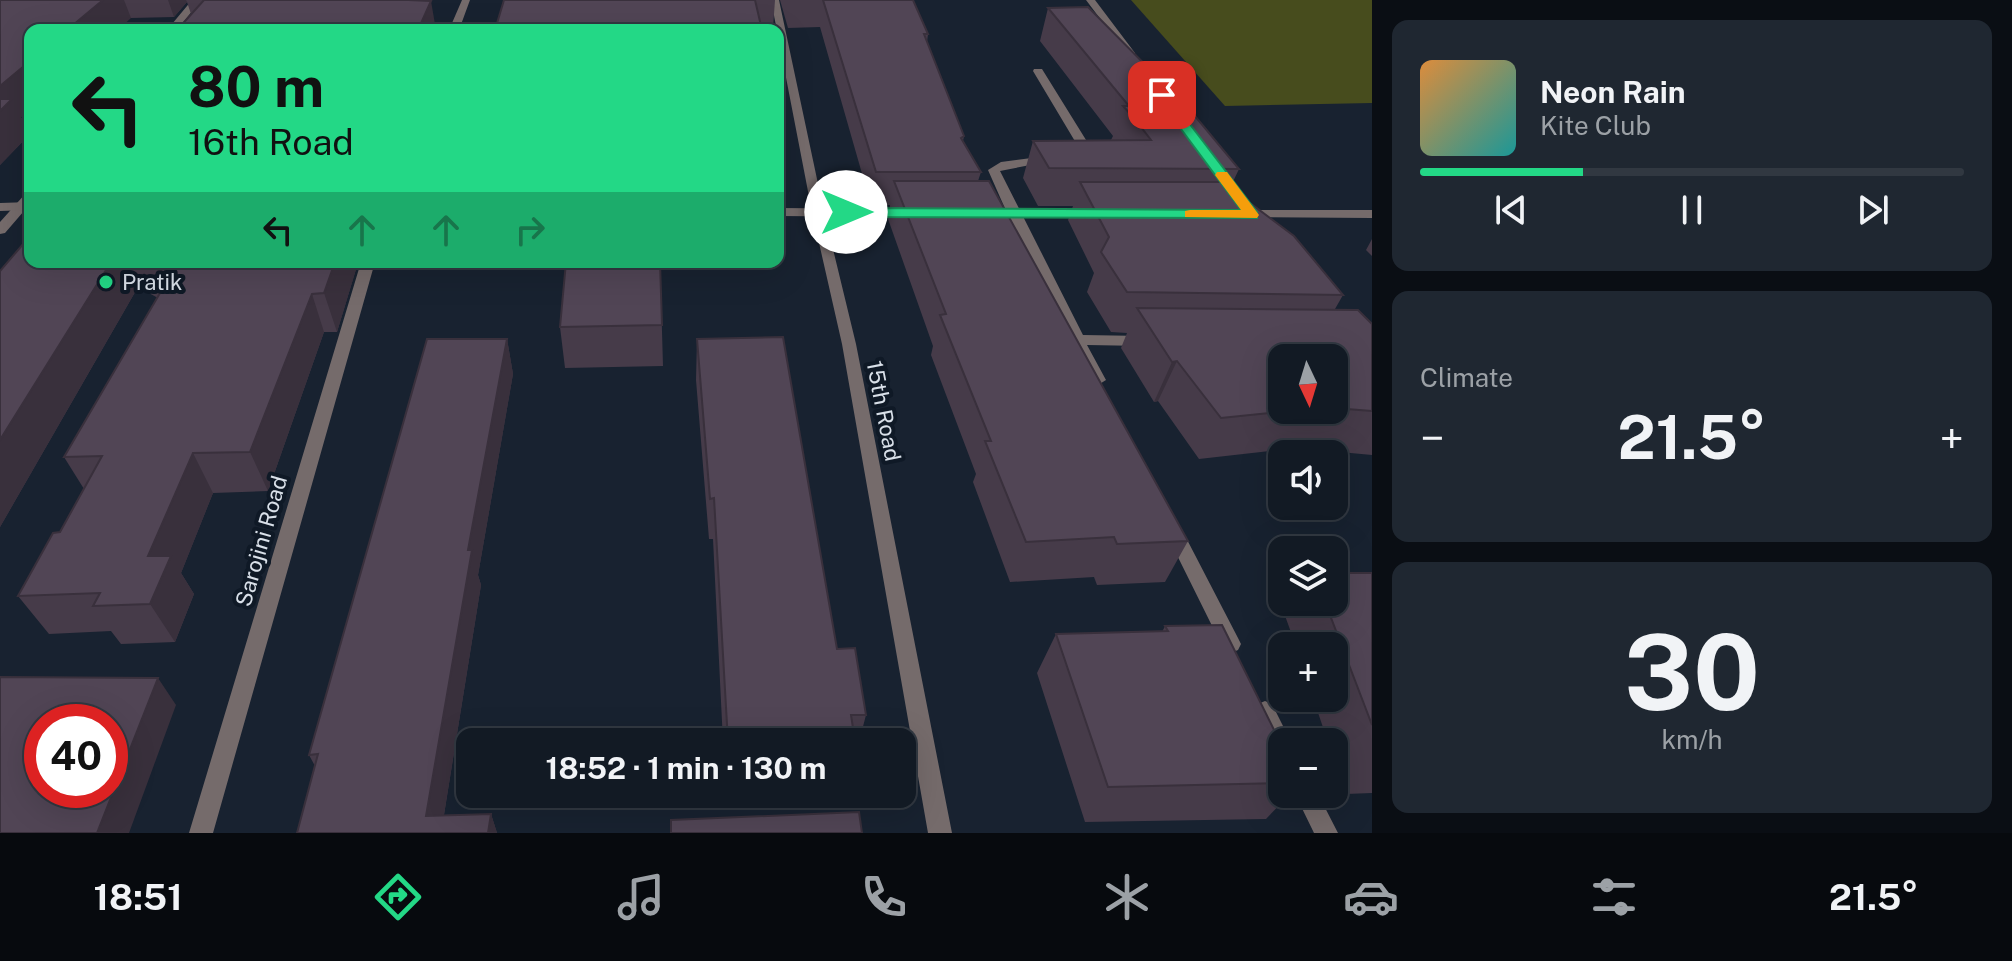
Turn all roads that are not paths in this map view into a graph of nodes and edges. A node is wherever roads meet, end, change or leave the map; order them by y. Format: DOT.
graph roads {
  1 [pos="197,0"];
  2 [pos="466,0"];
  3 [pos="775,0"];
  4 [pos="1090,0"];
  5 [pos="177,24"];
  6 [pos="456,24"];
  7 [pos="780,24"];
  8 [pos="784,44"];
  9 [pos="1138,63"];
  10 [pos="1038,71"];
  11 [pos="1081,158"];
  12 [pos="1095,158"];
  13 [pos="24,203"];
  14 [pos="24,206"];
  15 [pos="0,207"];
  16 [pos="1239,208"];
  17 [pos="784,212"];
  18 [pos="818,212"];
  19 [pos="923,213"];
  20 [pos="968,213"];
  21 [pos="1013,213"];
  22 [pos="1109,214"];
  23 [pos="1372,214"];
  24 [pos="0,230"];
  25 [pos="366,268"];
  26 [pos="1078,340"];
  27 [pos="1155,341"];
  28 [pos="1104,392"];
  29 [pos="1164,510"];
  30 [pos="1240,663"];
  31 [pos="1254,690"];
  32 [pos="1273,728"];
  33 [pos="1313,808"];
  34 [pos="201,833"];
  35 [pos="940,833"];
  36 [pos="1326,833"];
  1 -- 5 [label="street"];
  2 -- 6 [label="street"];
  3 -- 7 [label="street, 15th Road"];
  4 -- 9 [label="street"];
  8 -- 18 [label="street, 15th Road"];
  10 -- 11 [label="street"];
  11 -- 12 [label="street"];
  11 -- 21 [label="street"];
  13 -- 15 [label="street"];
  14 -- 24 [label="street"];
  16 -- 23 [label="street"];
  17 -- 18 [label="street"];
  18 -- 19 [label="street"];
  18 -- 35 [label="street, 15th Road"];
  20 -- 21 [label="street"];
  21 -- 22 [label="street"];
  21 -- 26 [label="street"];
  25 -- 34 [label="street, Sarojini Road"];
  26 -- 27 [label="street"];
  26 -- 28 [label="street"];
  29 -- 30 [label="street"];
  31 -- 32 [label="street"];
  33 -- 36 [label="street"];
}
